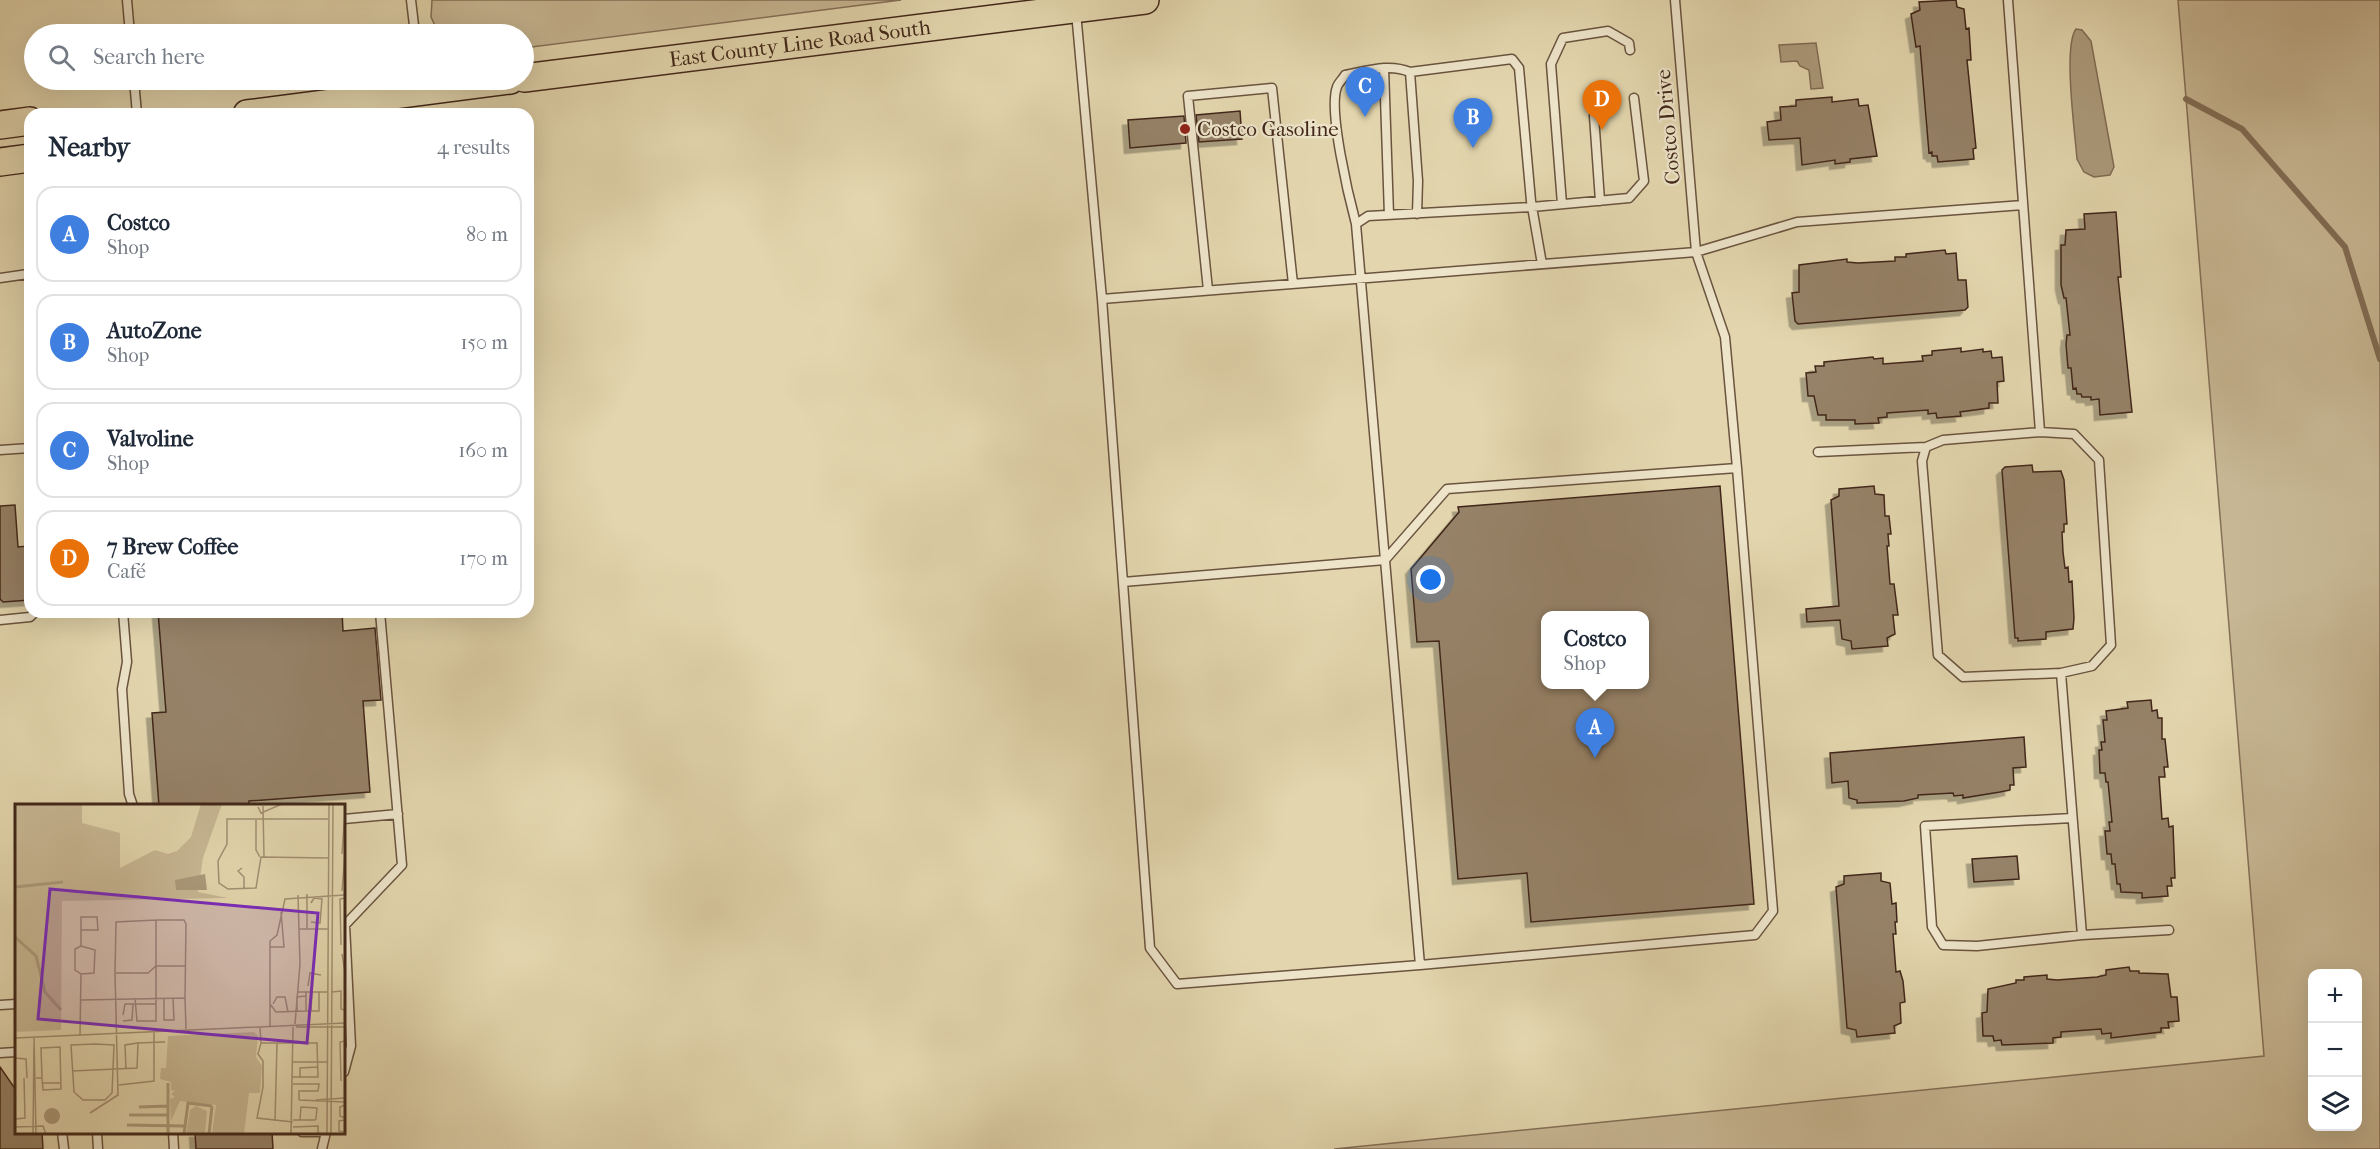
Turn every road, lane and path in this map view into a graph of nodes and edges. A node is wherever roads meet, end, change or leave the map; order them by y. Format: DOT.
graph roads {
  1 [pos="127,0"];
  2 [pos="411,0"];
  3 [pos="1145,0"];
  4 [pos="1675,0"];
  5 [pos="2007,0"];
  6 [pos="1076,9"];
  7 [pos="129,24"];
  8 [pos="414,24"];
  9 [pos="1630,50"];
  10 [pos="1384,68"];
  11 [pos="1410,72"];
  12 [pos="534,77"];
  13 [pos="135,90"];
  14 [pos="401,90"];
  15 [pos="1634,98"];
  16 [pos="136,108"];
  17 [pos="334,108"];
  18 [pos="1594,116"];
  19 [pos="24,122"];
  20 [pos="0,125"];
  21 [pos="24,159"];
  22 [pos="0,162"];
  23 [pos="1600,201"];
  24 [pos="1562,204"];
  25 [pos="2023,204"];
  26 [pos="1532,207"];
  27 [pos="1417,214"];
  28 [pos="1389,215"];
  29 [pos="1356,224"];
  30 [pos="1696,252"];
  31 [pos="1542,264"];
  32 [pos="24,275"];
  33 [pos="0,278"];
  34 [pos="1360,278"];
  35 [pos="1293,284"];
  36 [pos="1208,290"];
  37 [pos="1102,299"];
  38 [pos="2040,432"];
  39 [pos="1926,447"];
  40 [pos="24,448"];
  41 [pos="0,450"];
  42 [pos="1818,452"];
  43 [pos="1737,468"];
  44 [pos="1384,560"];
  45 [pos="1123,582"];
  46 [pos="24,618"];
  47 [pos="123,618"];
  48 [pos="381,618"];
  49 [pos="0,620"];
  50 [pos="2061,673"];
  51 [pos="132,804"];
  52 [pos="398,813"];
  53 [pos="2072,818"];
  54 [pos="345,819"];
  55 [pos="345,925"];
  56 [pos="345,925"];
  57 [pos="2169,930"];
  58 [pos="2082,935"];
  59 [pos="1420,965"];
  60 [pos="15,1004"];
  61 [pos="0,1005"];
  62 [pos="15,1052"];
  63 [pos="0,1053"];
  64 [pos="345,1068"];
  65 [pos="62,1134"];
  66 [pos="97,1134"];
  67 [pos="173,1134"];
  68 [pos="326,1134"];
  69 [pos="64,1149"];
  70 [pos="98,1149"];
  71 [pos="174,1149"];
  72 [pos="322,1149"];
  1 -- 7 [label="lane"];
  2 -- 8 [label="lane"];
  3 -- 6 [label="main road, East County Line Road South"];
  4 -- 30 [label="lane, Costco Drive"];
  5 -- 25 [label="lane"];
  6 -- 12 [label="main road, East County Line Road South"];
  6 -- 37 [label="lane"];
  9 -- 24 [label="lane"];
  10 -- 11 [label="lane"];
  10 -- 28 [label="lane"];
  10 -- 29 [label="lane"];
  11 -- 26 [label="lane"];
  11 -- 27 [label="lane"];
  13 -- 16 [label="lane"];
  14 -- 17 [label="main road"];
  15 -- 23 [label="lane"];
  18 -- 23 [label="lane"];
  19 -- 20 [label="main road"];
  21 -- 22 [label="main road"];
  23 -- 24 [label="lane"];
  24 -- 26 [label="lane"];
  25 -- 30 [label="lane"];
  25 -- 38 [label="lane"];
  26 -- 27 [label="lane"];
  26 -- 31 [label="lane"];
  27 -- 28 [label="lane"];
  28 -- 29 [label="lane"];
  29 -- 34 [label="lane"];
  30 -- 31 [label="lane"];
  30 -- 43 [label="lane, Costco Drive"];
  31 -- 34 [label="lane"];
  32 -- 33 [label="lane"];
  34 -- 35 [label="lane"];
  34 -- 44 [label="lane"];
  35 -- 36 [label="lane"];
  35 -- 36 [label="lane"];
  36 -- 37 [label="lane"];
  37 -- 45 [label="lane"];
  38 -- 39 [label="lane"];
  38 -- 50 [label="lane"];
  39 -- 42 [label="lane"];
  39 -- 50 [label="lane"];
  40 -- 41 [label="lane"];
  43 -- 44 [label="lane"];
  43 -- 59 [label="lane, Costco Drive"];
  44 -- 45 [label="lane"];
  44 -- 59 [label="lane"];
  45 -- 59 [label="lane, Costco Drive"];
  46 -- 49 [label="lane"];
  47 -- 51 [label="lane"];
  48 -- 52 [label="lane"];
  50 -- 53 [label="lane"];
  52 -- 54 [label="lane"];
  52 -- 56 [label="lane"];
  53 -- 58 [label="lane"];
  53 -- 58 [label="lane"];
  55 -- 64 [label="lane"];
  57 -- 58 [label="lane"];
  60 -- 61 [label="lane"];
  62 -- 63 [label="lane"];
  65 -- 69 [label="lane"];
  66 -- 70 [label="lane"];
  67 -- 71 [label="lane"];
  68 -- 72 [label="lane"];
}
